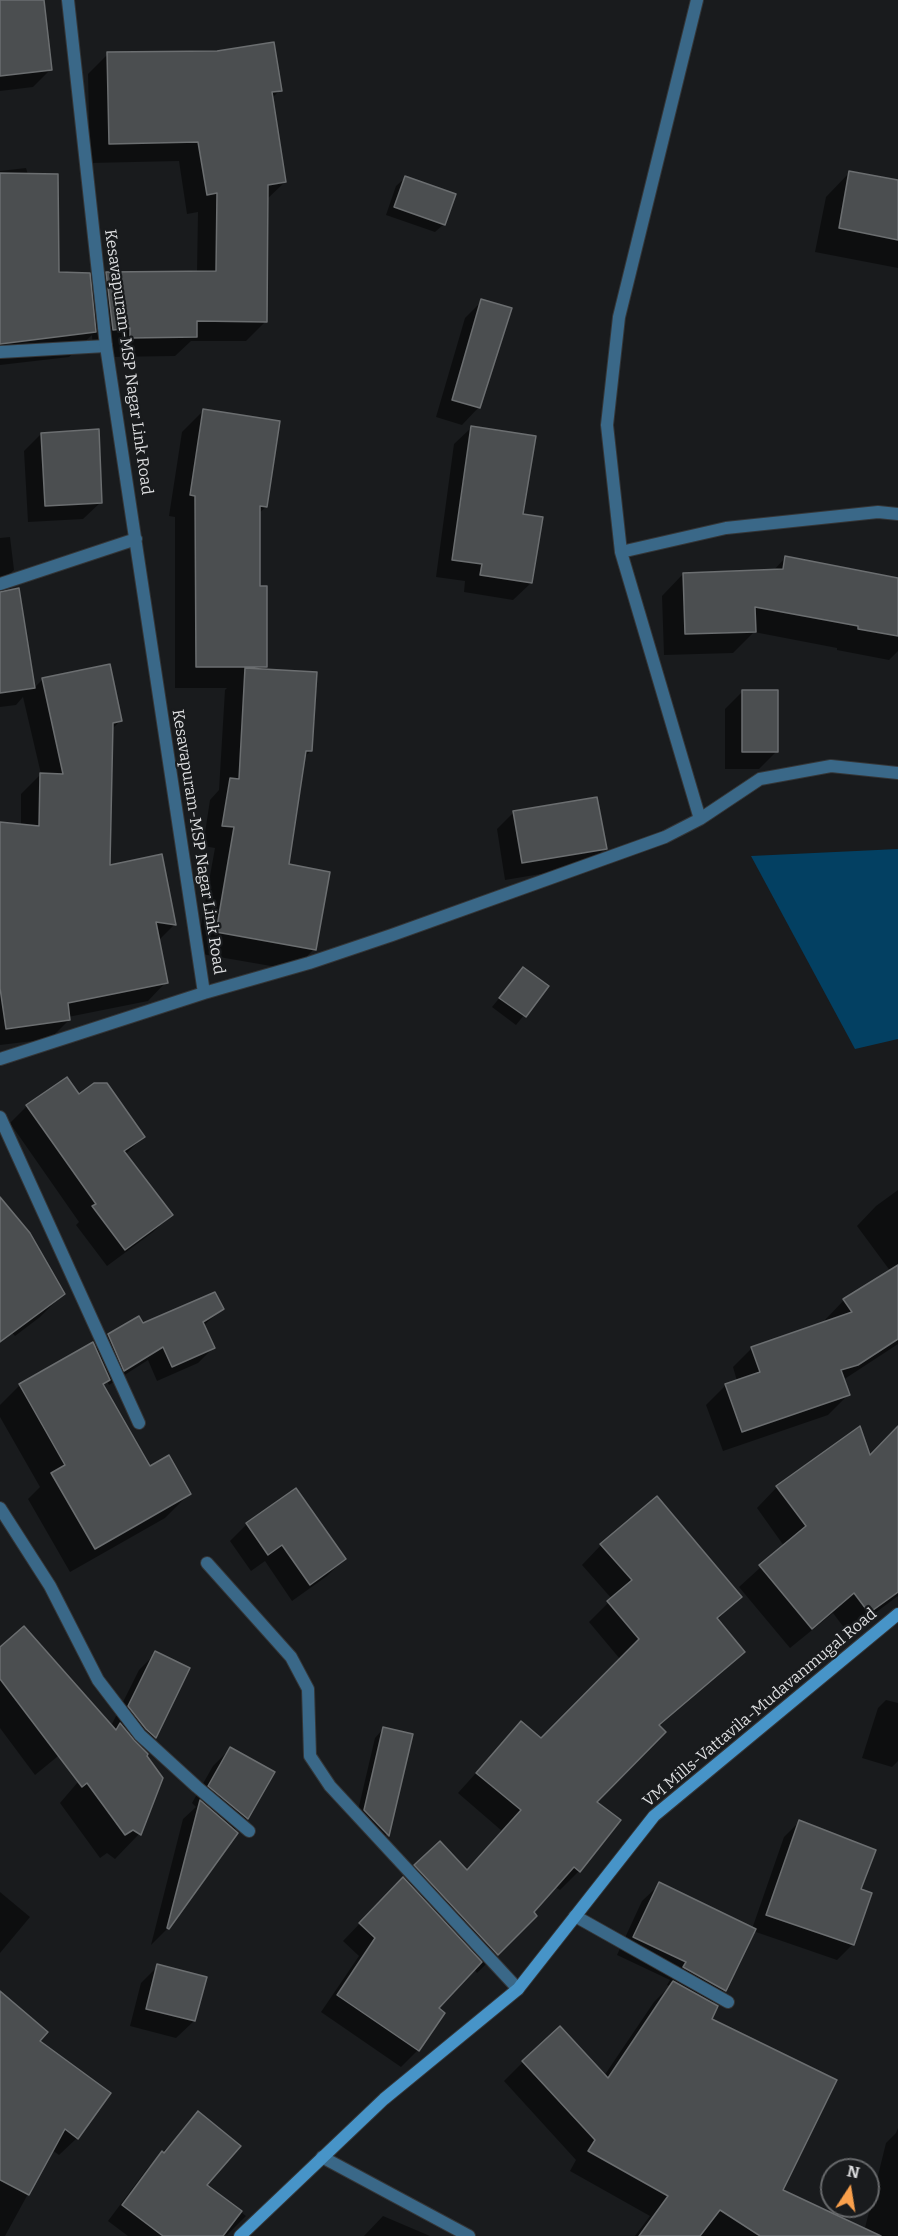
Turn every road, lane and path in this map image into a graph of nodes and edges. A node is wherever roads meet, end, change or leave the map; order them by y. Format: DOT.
graph roads {
  1 [pos="68,0"];
  2 [pos="697,0"];
  3 [pos="106,346"];
  4 [pos="0,352"];
  5 [pos="898,514"];
  6 [pos="136,539"];
  7 [pos="621,552"];
  8 [pos="0,584"];
  9 [pos="898,773"];
  10 [pos="700,819"];
  11 [pos="204,993"];
  12 [pos="0,1059"];
  13 [pos="0,1117"];
  14 [pos="140,1423"];
  15 [pos="0,1508"];
  16 [pos="207,1563"];
  17 [pos="898,1614"];
  18 [pos="249,1831"];
  19 [pos="575,1916"];
  20 [pos="518,1989"];
  21 [pos="728,2002"];
  22 [pos="322,2157"];
  23 [pos="240,2236"];
  24 [pos="469,2236"];
  1 -- 3 [label="street, Kesavapuram-MSP Nagar Link Road"];
  2 -- 7 [label="street"];
  3 -- 4 [label="street"];
  3 -- 6 [label="street, Kesavapuram-MSP Nagar Link Road"];
  5 -- 7 [label="street"];
  6 -- 8 [label="street"];
  6 -- 11 [label="street, Kesavapuram-MSP Nagar Link Road"];
  7 -- 10 [label="street"];
  9 -- 10 [label="street, Kesavapuram-MSP Nagar Link Road"];
  10 -- 11 [label="street, Kesavapuram-MSP Nagar Link Road"];
  11 -- 12 [label="street"];
  13 -- 14 [label="street"];
  15 -- 18 [label="street"];
  16 -- 20 [label="street"];
  17 -- 19 [label="street, VM Mills-Vattavila-Mudavanmugal Road"];
  19 -- 20 [label="street, VM Mills-Vattavila-Mudavanmugal Road"];
  19 -- 21 [label="street"];
  20 -- 22 [label="street, VM Mills-Vattavila-Mudavanmugal Road"];
  22 -- 23 [label="street, VM Mills-Vattavila-Mudavanmugal Road"];
  22 -- 24 [label="street"];
}
